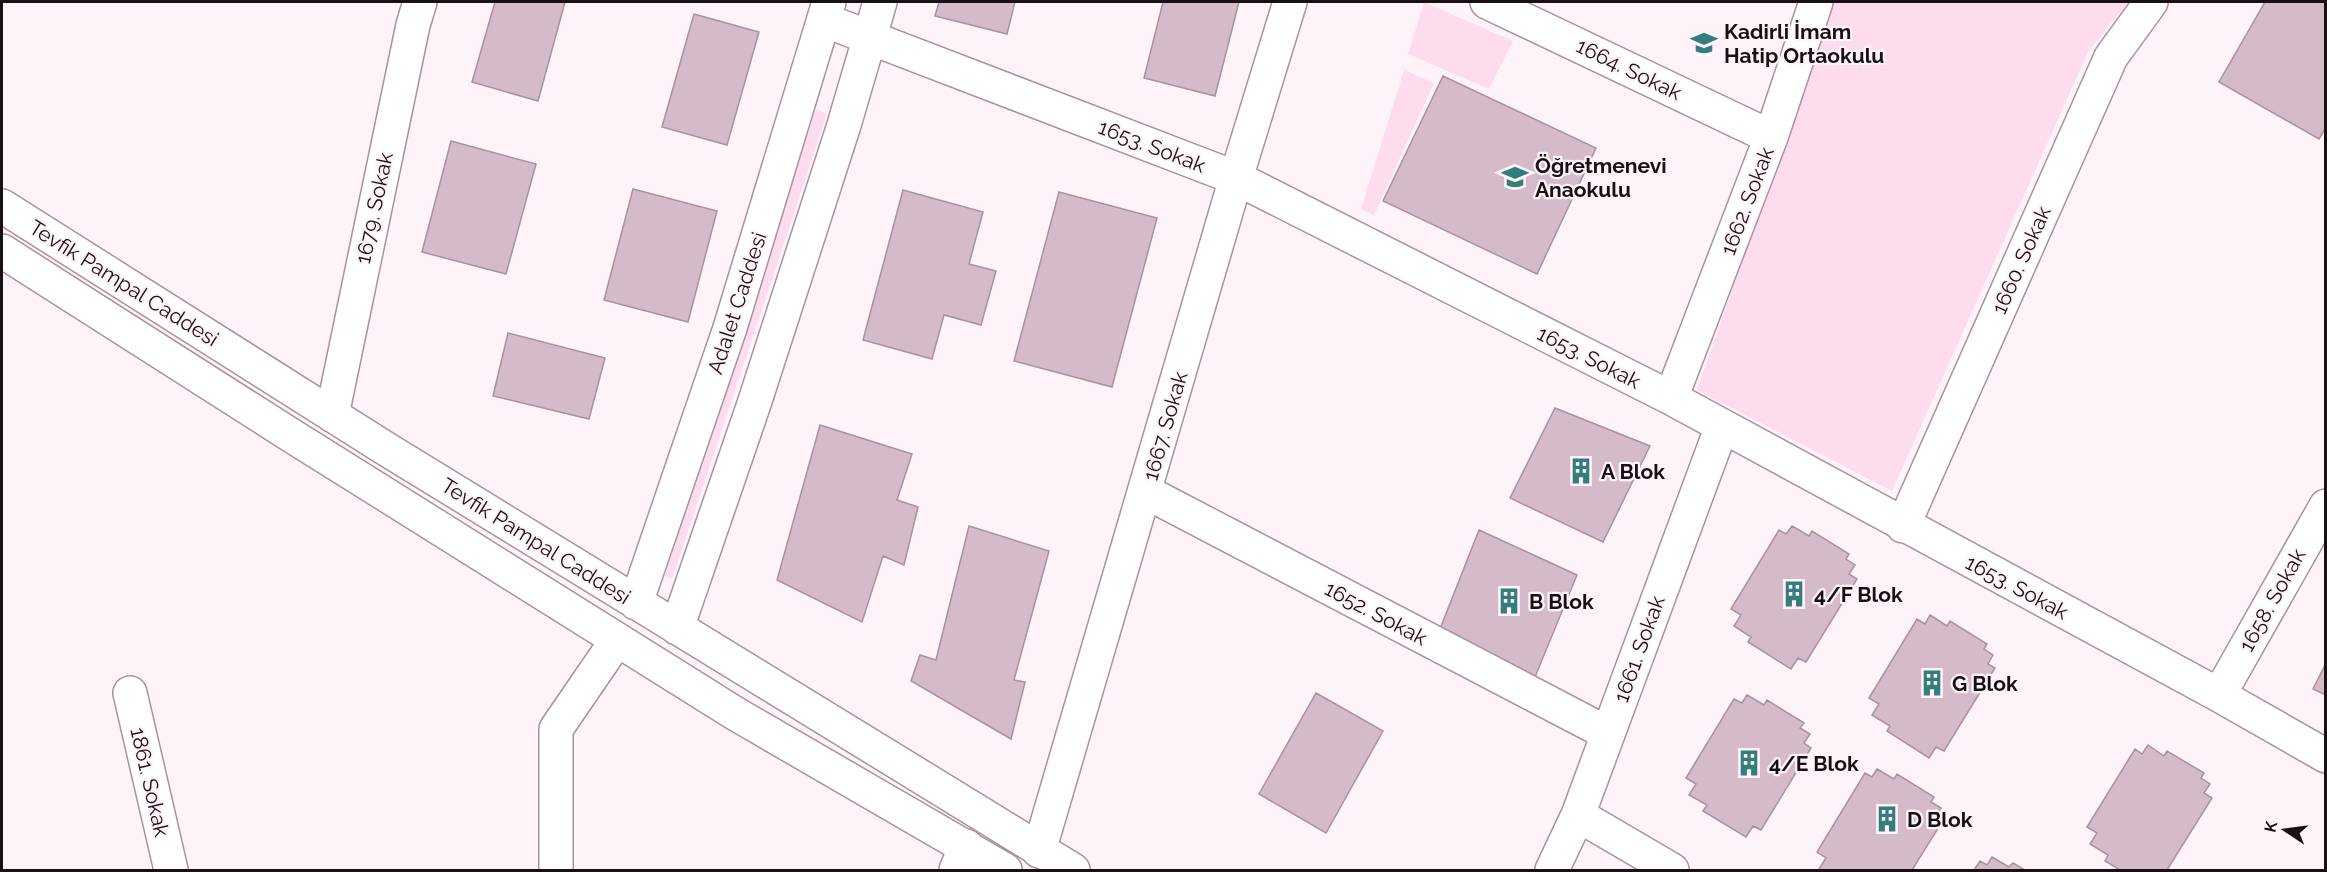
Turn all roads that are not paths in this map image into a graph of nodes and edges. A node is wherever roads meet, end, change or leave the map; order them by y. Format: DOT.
graph roads {
  1 [pos="420,2"];
  2 [pos="880,2"];
  3 [pos="1290,2"];
  4 [pos="1487,2"];
  5 [pos="1816,2"];
  6 [pos="2151,2"];
  7 [pos="826,11"];
  8 [pos="869,37"];
  9 [pos="1771,137"];
  10 [pos="1236,178"];
  11 [pos="2,206"];
  12 [pos="2,251"];
  13 [pos="1671,398"];
  14 [pos="332,415"];
  15 [pos="1722,426"];
  16 [pos="1146,492"];
  17 [pos="2325,506"];
  18 [pos="1903,525"];
  19 [pos="636,603"];
  20 [pos="677,628"];
  21 [pos="617,640"];
  22 [pos="130,693"];
  23 [pos="2219,695"];
  24 [pos="1607,733"];
  25 [pos="2325,756"];
  26 [pos="1578,814"];
  27 [pos="1039,851"];
  28 [pos="961,858"];
  29 [pos="171,870"];
  30 [pos="556,870"];
  31 [pos="1005,870"];
  32 [pos="1073,870"];
  33 [pos="1552,870"];
  34 [pos="1672,870"];
  1 -- 14 [label="street, 1679. Sokak"];
  2 -- 8 [label="street"];
  3 -- 10 [label="street, 1667. Sokak"];
  4 -- 9 [label="street, 1664. Sokak"];
  5 -- 9 [label="street, 1662. Sokak"];
  6 -- 18 [label="street, 1660. Sokak"];
  7 -- 8 [label="street, 1653. Sokak"];
  7 -- 19 [label="street, Adalet Caddesi"];
  8 -- 10 [label="street, 1653. Sokak"];
  8 -- 20 [label="street"];
  9 -- 13 [label="street, 1662. Sokak"];
  10 -- 13 [label="street, 1653. Sokak"];
  10 -- 16 [label="street, 1667. Sokak"];
  11 -- 14 [label="street, Tevfik Pampal Caddesi"];
  12 -- 21 [label="street, Tevfik Pampal Caddesi"];
  13 -- 15 [label="street, 1653. Sokak"];
  14 -- 19 [label="street, Tevfik Pampal Caddesi"];
  15 -- 18 [label="street, 1653. Sokak"];
  15 -- 24 [label="street, 1661. Sokak"];
  16 -- 24 [label="street, 1652. Sokak"];
  16 -- 27 [label="street, 1667. Sokak"];
  17 -- 23 [label="street, 1658. Sokak"];
  18 -- 23 [label="street, 1653. Sokak"];
  19 -- 20 [label="street, Tevfik Pampal Caddesi"];
  20 -- 27 [label="street, Tevfik Pampal Caddesi"];
  21 -- 28 [label="street, Tevfik Pampal Caddesi"];
  21 -- 30 [label="street"];
  22 -- 29 [label="street, 1861. Sokak"];
  23 -- 25 [label="street, 1653. Sokak"];
  24 -- 26 [label="street, 1661. Sokak"];
  26 -- 33 [label="street, 1661. Sokak"];
  26 -- 34 [label="street"];
  27 -- 32 [label="street, Tevfik Pampal Caddesi"];
  28 -- 31 [label="street, Tevfik Pampal Caddesi"];
}
